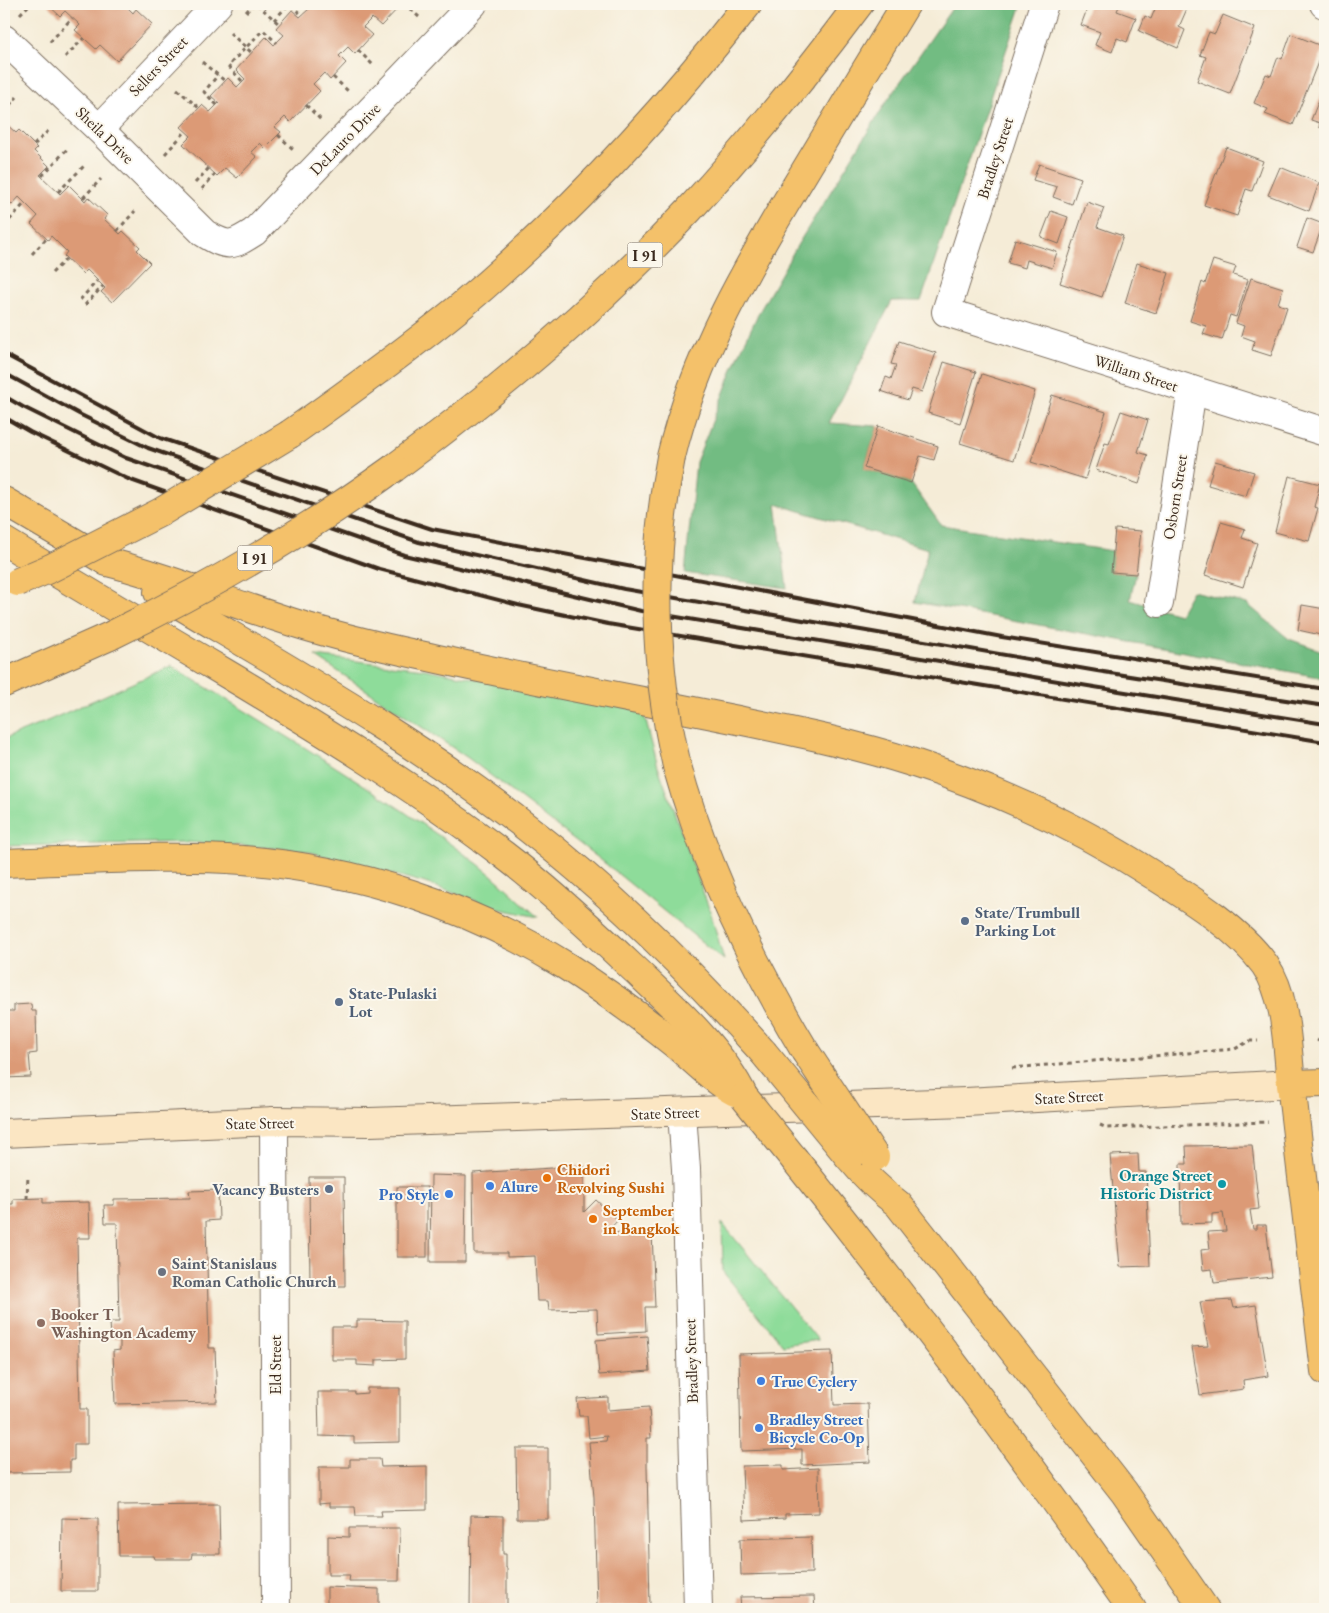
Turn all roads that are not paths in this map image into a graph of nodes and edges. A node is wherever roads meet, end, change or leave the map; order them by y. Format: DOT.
graph roads {
  1 [pos="218,4"];
  2 [pos="473,4"];
  3 [pos="748,4"];
  4 [pos="859,4"];
  5 [pos="906,4"];
  6 [pos="1044,4"];
  7 [pos="4,39"];
  8 [pos="99,128"];
  9 [pos="204,233"];
  10 [pos="946,312"];
  11 [pos="1192,390"];
  12 [pos="1325,432"];
  13 [pos="4,501"];
  14 [pos="4,542"];
  15 [pos="107,562"];
  16 [pos="11,585"];
  17 [pos="1159,603"];
  18 [pos="4,683"];
  19 [pos="4,863"];
  20 [pos="1325,1083"];
  21 [pos="1291,1084"];
  22 [pos="744,1097"];
  23 [pos="682,1113"];
  24 [pos="274,1122"];
  25 [pos="4,1133"];
  26 [pos="863,1158"];
  27 [pos="1325,1371"];
  28 [pos="276,1609"];
  29 [pos="698,1609"];
  30 [pos="1132,1609"];
  31 [pos="1205,1609"];
  1 -- 8 [label="street, Sellers Street"];
  2 -- 9 [label="street, DeLauro Drive"];
  3 -- 16 [label="main road, bridge"];
  4 -- 18 [label="main road, I 91, bridge"];
  5 -- 26 [label="main road, bridge"];
  6 -- 10 [label="street, Bradley Street"];
  7 -- 8 [label="street, Sheila Drive"];
  8 -- 9 [label="street, Sheila Drive"];
  10 -- 11 [label="street, William Street"];
  11 -- 12 [label="street, William Street"];
  11 -- 17 [label="street, Osborn Street"];
  13 -- 15 [label="main road"];
  14 -- 22 [label="main road"];
  15 -- 21 [label="main road"];
  15 -- 26 [label="main road, bridge"];
  19 -- 22 [label="main road"];
  20 -- 21 [label="main road, State Street"];
  21 -- 23 [label="main road, State Street"];
  21 -- 27 [label="main road"];
  22 -- 30 [label="main road, bridge"];
  23 -- 24 [label="main road, State Street"];
  23 -- 29 [label="street, Bradley Street"];
  24 -- 25 [label="main road, State Street"];
  24 -- 28 [label="street, Eld Street"];
  26 -- 31 [label="main road"];
}
